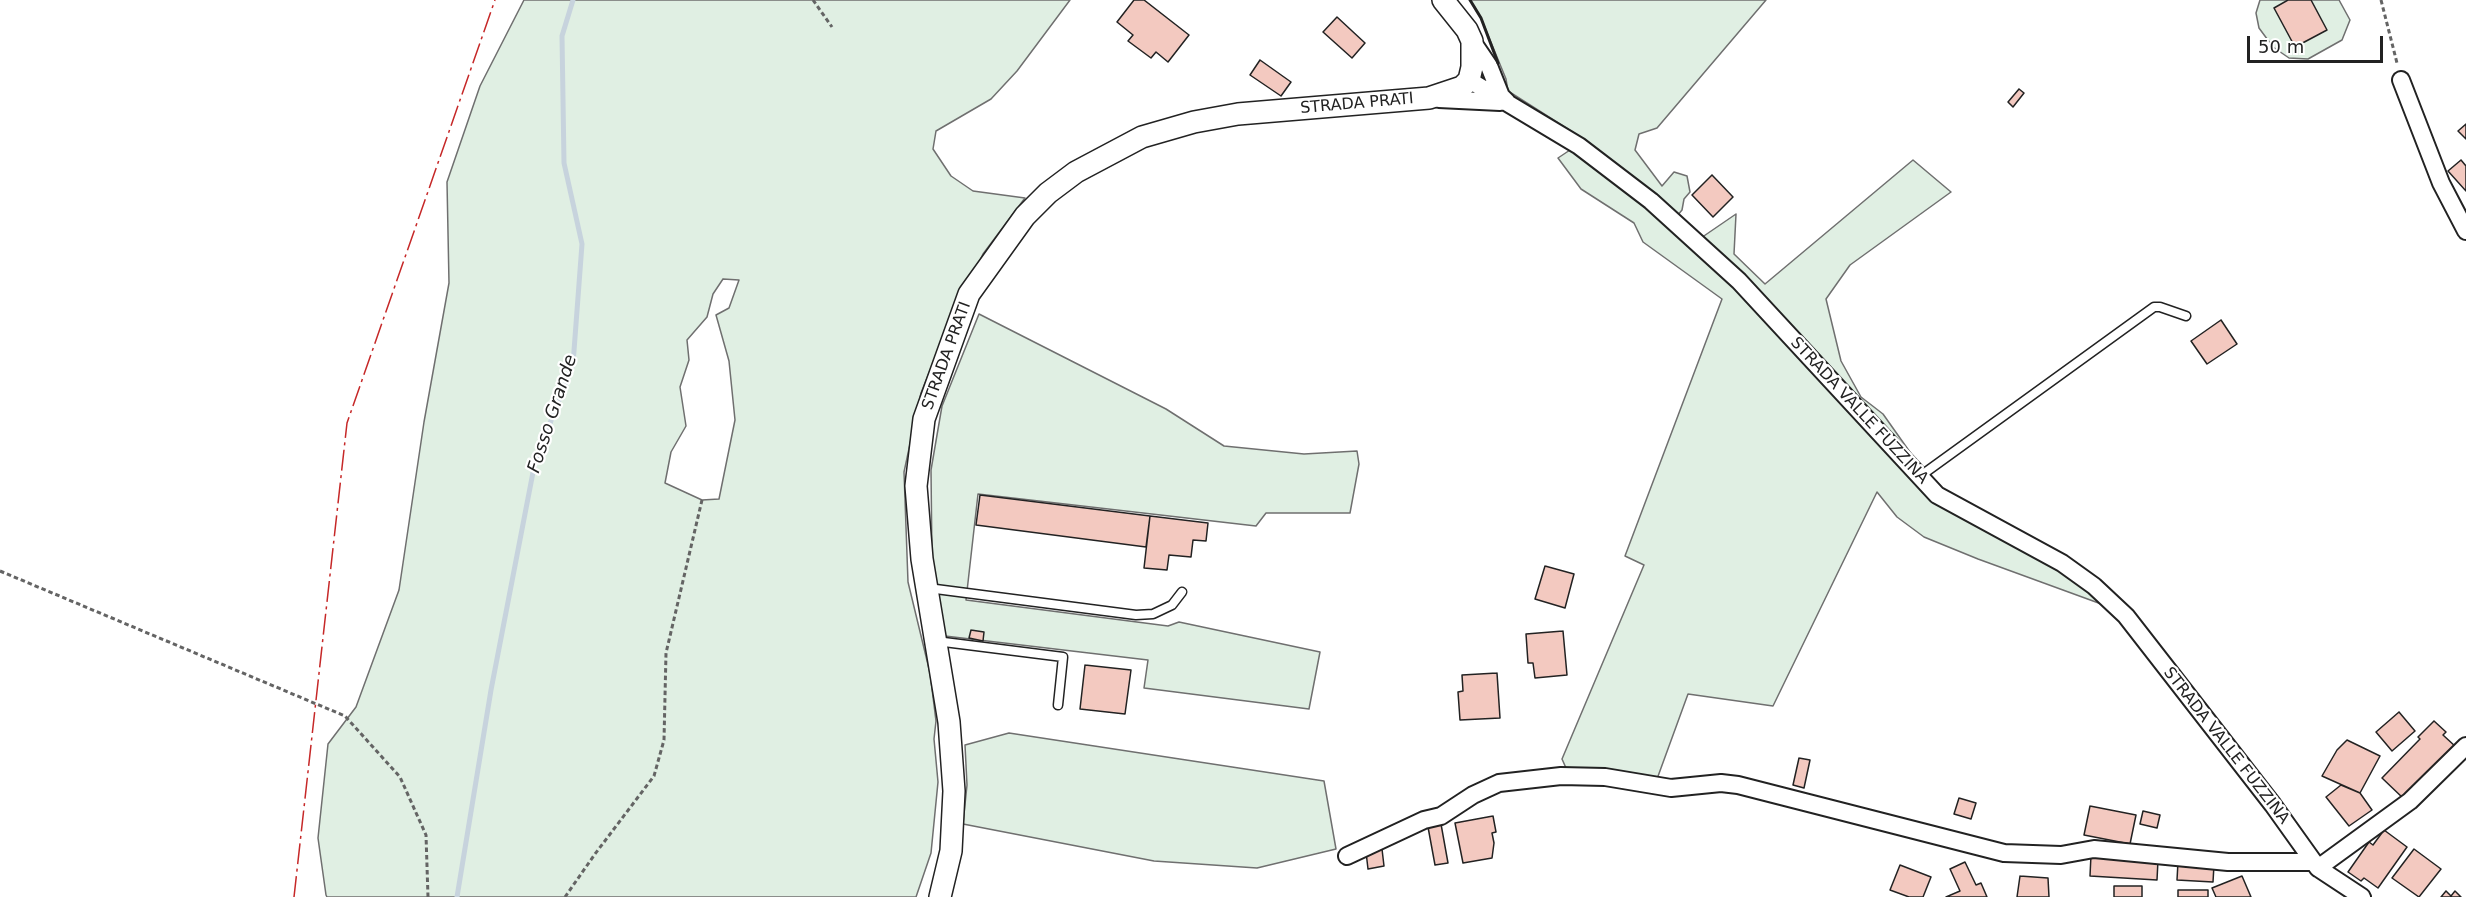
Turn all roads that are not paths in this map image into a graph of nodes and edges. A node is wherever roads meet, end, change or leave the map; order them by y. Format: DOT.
graph roads {
  1 [pos="1443,0"];
  2 [pos="1472,41"];
  3 [pos="1469,80"];
  4 [pos="2401,80"];
  5 [pos="1429,98"];
  6 [pos="1507,103"];
  7 [pos="2466,231"];
  8 [pos="2186,316"];
  9 [pos="1918,477"];
  10 [pos="927,588"];
  11 [pos="1182,592"];
  12 [pos="936,641"];
  13 [pos="1058,705"];
  14 [pos="2466,746"];
  15 [pos="1347,856"];
  16 [pos="2316,865"];
  17 [pos="940,897"];
  18 [pos="2362,897"];
  1 -- 2 [label="street"];
  2 -- 3 [label="street"];
  2 -- 6 [label="street"];
  3 -- 5 [label="street, STRADA PRATI"];
  3 -- 6 [label="street, STRADA VALLE FUZZINA"];
  4 -- 7 [label="street"];
  5 -- 6 [label="street, STRADA VALLE FUZZINA"];
  5 -- 10 [label="street, STRADA PRATI"];
  6 -- 9 [label="street, STRADA VALLE FUZZINA"];
  8 -- 9 [label="lane"];
  9 -- 16 [label="street, STRADA VALLE FUZZINA"];
  10 -- 11 [label="lane"];
  10 -- 12 [label="street, STRADA PRATI"];
  12 -- 13 [label="lane"];
  12 -- 17 [label="street, STRADA PRATI"];
  14 -- 16 [label="street"];
  15 -- 16 [label="street"];
  16 -- 18 [label="street, STRADA VALLE FUZZINA"];
}
